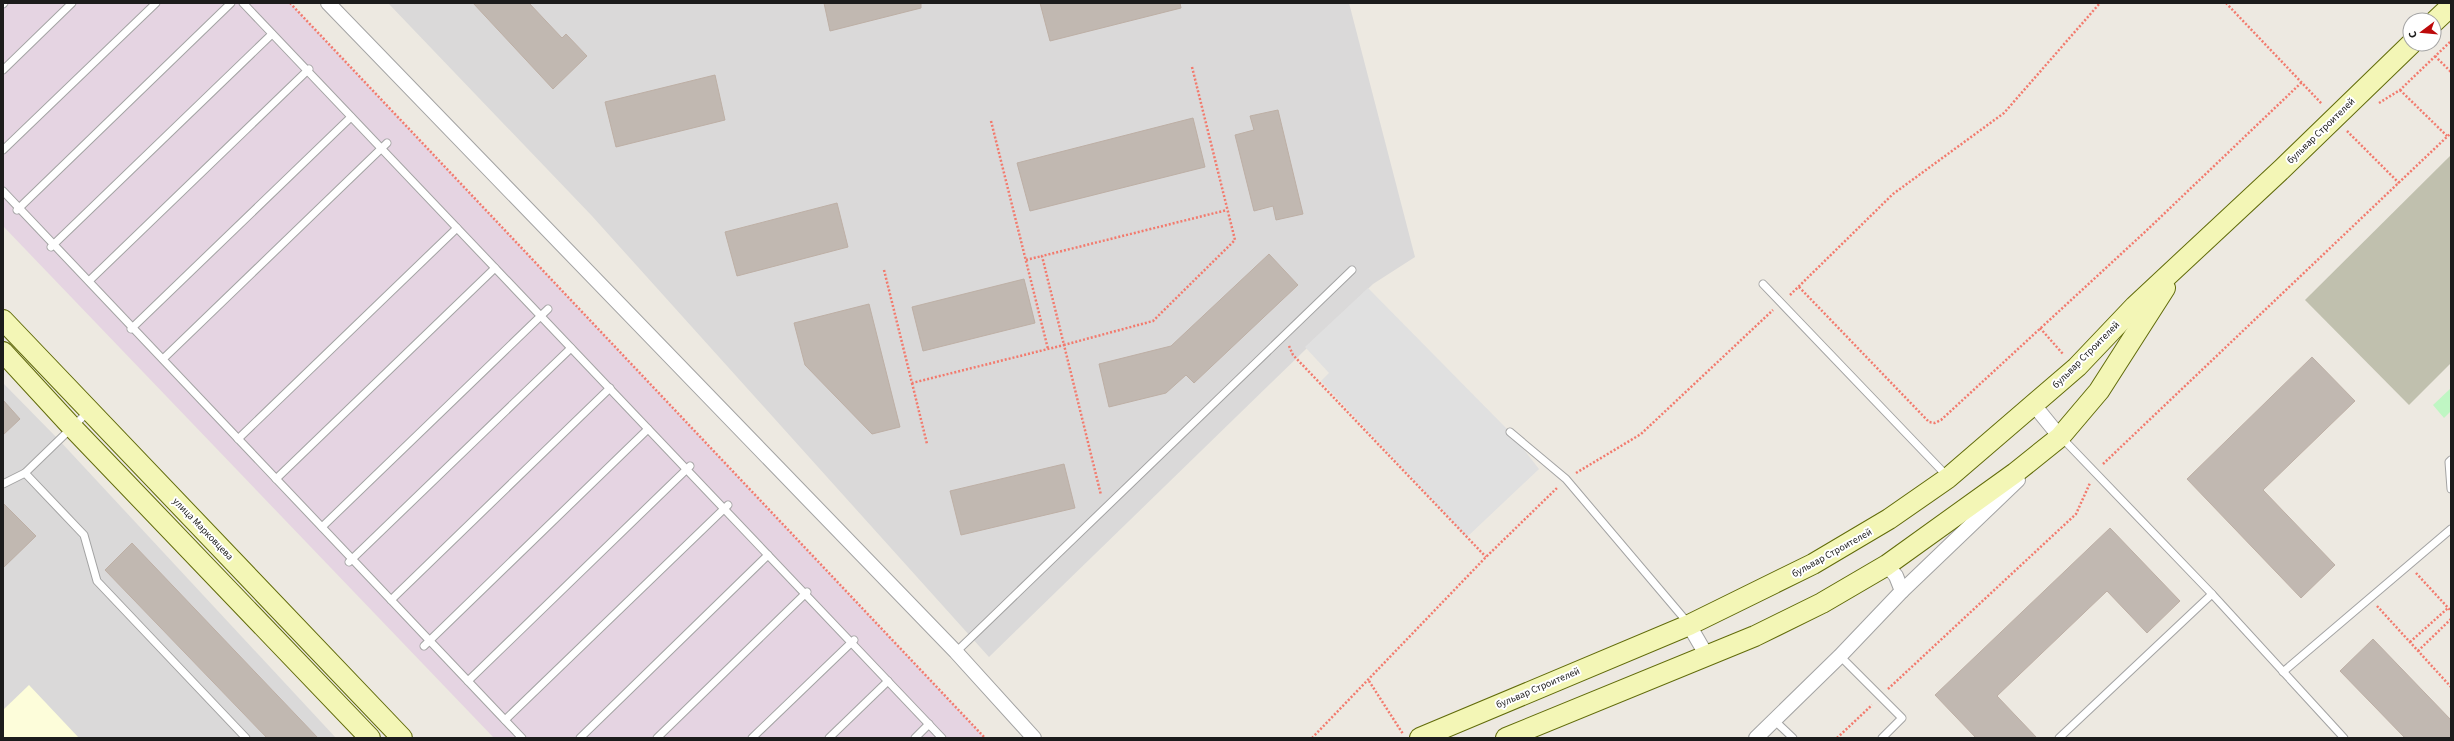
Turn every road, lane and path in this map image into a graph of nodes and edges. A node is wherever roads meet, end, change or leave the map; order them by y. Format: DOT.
graph roads {
  1 [pos="72,3"];
  2 [pos="156,3"];
  3 [pos="231,3"];
  4 [pos="243,3"];
  5 [pos="290,3"];
  6 [pos="328,3"];
  7 [pos="2100,3"];
  8 [pos="2226,3"];
  9 [pos="2451,6"];
  10 [pos="2442,14"];
  11 [pos="272,34"];
  12 [pos="2451,41"];
  13 [pos="2403,52"];
  14 [pos="2435,56"];
  15 [pos="1192,67"];
  16 [pos="3,70"];
  17 [pos="308,70"];
  18 [pos="2451,72"];
  19 [pos="2302,82"];
  20 [pos="2325,108"];
  21 [pos="351,117"];
  22 [pos="991,121"];
  23 [pos="2345,129"];
  24 [pos="2451,133"];
  25 [pos="2447,136"];
  26 [pos="387,143"];
  27 [pos="381,149"];
  28 [pos="3,150"];
  29 [pos="2399,183"];
  30 [pos="3,191"];
  31 [pos="18,209"];
  32 [pos="1227,210"];
  33 [pos="457,228"];
  34 [pos="52,245"];
  35 [pos="1042,256"];
  36 [pos="1026,260"];
  37 [pos="2178,266"];
  38 [pos="495,268"];
  39 [pos="884,270"];
  40 [pos="1352,270"];
  41 [pos="89,281"];
  42 [pos="1763,284"];
  43 [pos="1799,287"];
  44 [pos="1782,302"];
  45 [pos="548,309"];
  46 [pos="540,316"];
  47 [pos="3,320"];
  48 [pos="132,328"];
  49 [pos="2040,328"];
  50 [pos="1284,337"];
  51 [pos="1064,345"];
  52 [pos="571,348"];
  53 [pos="1048,349"];
  54 [pos="3,352"];
  55 [pos="2063,354"];
  56 [pos="163,360"];
  57 [pos="912,383"];
  58 [pos="610,388"];
  59 [pos="2034,405"];
  60 [pos="90,410"];
  61 [pos="72,427"];
  62 [pos="648,429"];
  63 [pos="1510,432"];
  64 [pos="2060,437"];
  65 [pos="238,439"];
  66 [pos="927,444"];
  67 [pos="2451,460"];
  68 [pos="689,468"];
  69 [pos="2095,472"];
  70 [pos="25,473"];
  71 [pos="1948,478"];
  72 [pos="276,479"];
  73 [pos="1566,479"];
  74 [pos="3,484"];
  75 [pos="2451,489"];
  76 [pos="726,507"];
  77 [pos="1104,507"];
  78 [pos="322,527"];
  79 [pos="2451,529"];
  80 [pos="768,555"];
  81 [pos="1486,557"];
  82 [pos="350,560"];
  83 [pos="1887,565"];
  84 [pos="2408,565"];
  85 [pos="1902,591"];
  86 [pos="806,593"];
  87 [pos="2212,594"];
  88 [pos="2369,597"];
  89 [pos="391,600"];
  90 [pos="2448,608"];
  91 [pos="2451,611"];
  92 [pos="2451,619"];
  93 [pos="1689,625"];
  94 [pos="853,641"];
  95 [pos="2410,642"];
  96 [pos="427,643"];
  97 [pos="2418,651"];
  98 [pos="956,652"];
  99 [pos="1707,656"];
  100 [pos="1840,656"];
  101 [pos="2283,672"];
  102 [pos="468,681"];
  103 [pos="888,681"];
  104 [pos="1369,681"];
  105 [pos="2451,687"];
  106 [pos="1880,697"];
  107 [pos="505,720"];
  108 [pos="1774,720"];
  109 [pos="929,724"];
  110 [pos="246,738"];
  111 [pos="370,738"];
  112 [pos="402,738"];
  113 [pos="522,738"];
  114 [pos="580,738"];
  115 [pos="657,738"];
  116 [pos="752,738"];
  117 [pos="829,738"];
  118 [pos="914,738"];
  119 [pos="942,738"];
  120 [pos="985,738"];
  121 [pos="1034,738"];
  122 [pos="1312,738"];
  123 [pos="1405,738"];
  124 [pos="1420,738"];
  125 [pos="1506,738"];
  126 [pos="1756,738"];
  127 [pos="1794,738"];
  128 [pos="1837,738"];
  129 [pos="1882,738"];
  130 [pos="2059,738"];
  131 [pos="2344,738"];
  1 -- 16 [label="lane"];
  2 -- 28 [label="lane"];
  3 -- 31 [label="lane"];
  4 -- 11 [label="lane"];
  5 -- 120 [label="path"];
  6 -- 98 [label="street"];
  7 -- 43 [label="path"];
  8 -- 19 [label="path"];
  9 -- 10 [label="main road"];
  11 -- 17 [label="lane"];
  11 -- 34 [label="lane"];
  12 -- 14 [label="path"];
  13 -- 37 [label="main road, бульвар Строителей"];
  14 -- 18 [label="path"];
  14 -- 25 [label="path"];
  15 -- 32 [label="path"];
  17 -- 21 [label="lane"];
  17 -- 41 [label="lane"];
  19 -- 20 [label="path"];
  19 -- 49 [label="path"];
  21 -- 27 [label="lane"];
  21 -- 48 [label="lane"];
  22 -- 36 [label="path"];
  23 -- 29 [label="path"];
  24 -- 25 [label="path"];
  25 -- 29 [label="path"];
  26 -- 27 [label="lane"];
  27 -- 33 [label="lane"];
  27 -- 56 [label="lane"];
  29 -- 69 [label="path"];
  30 -- 31 [label="lane"];
  31 -- 34 [label="lane"];
  32 -- 35 [label="path"];
  32 -- 51 [label="path"];
  33 -- 38 [label="lane"];
  33 -- 65 [label="lane"];
  34 -- 41 [label="lane"];
  35 -- 36 [label="path"];
  35 -- 51 [label="path"];
  36 -- 53 [label="path"];
  37 -- 59 [label="main road, бульвар Строителей"];
  37 -- 64 [label="main road, бульвар Строителей"];
  38 -- 46 [label="lane"];
  38 -- 72 [label="lane"];
  39 -- 57 [label="path"];
  40 -- 50 [label="lane"];
  41 -- 48 [label="lane"];
  42 -- 44 [label="lane"];
  43 -- 44 [label="path"];
  43 -- 49 [label="path"];
  44 -- 71 [label="lane"];
  44 -- 73 [label="path"];
  45 -- 46 [label="lane"];
  46 -- 52 [label="lane"];
  46 -- 78 [label="lane"];
  47 -- 60 [label="main road, улица Марковцева"];
  48 -- 56 [label="lane"];
  49 -- 55 [label="path"];
  50 -- 77 [label="lane"];
  50 -- 81 [label="path"];
  51 -- 53 [label="path"];
  51 -- 77 [label="path"];
  52 -- 58 [label="lane"];
  52 -- 82 [label="lane"];
  53 -- 57 [label="path"];
  54 -- 61 [label="main road"];
  56 -- 65 [label="lane"];
  57 -- 66 [label="path"];
  58 -- 62 [label="lane"];
  58 -- 89 [label="lane"];
  59 -- 64 [label="street"];
  59 -- 71 [label="main road, бульвар Строителей"];
  60 -- 61 [label="lane"];
  60 -- 112 [label="main road, улица Марковцева"];
  61 -- 70 [label="lane"];
  61 -- 111 [label="main road"];
  62 -- 68 [label="lane"];
  62 -- 96 [label="lane"];
  63 -- 73 [label="lane"];
  64 -- 69 [label="lane"];
  64 -- 83 [label="main road, бульвар Строителей"];
  64 -- 85 [label="street, бульвар Строителей"];
  65 -- 72 [label="lane"];
  67 -- 75 [label="lane"];
  68 -- 76 [label="lane"];
  68 -- 102 [label="lane"];
  69 -- 87 [label="lane"];
  69 -- 106 [label="path"];
  70 -- 74 [label="lane"];
  70 -- 110 [label="lane"];
  71 -- 93 [label="main road, бульвар Строителей"];
  72 -- 78 [label="lane"];
  73 -- 81 [label="path"];
  73 -- 93 [label="lane"];
  76 -- 80 [label="lane"];
  76 -- 107 [label="lane"];
  77 -- 98 [label="lane"];
  78 -- 82 [label="lane"];
  79 -- 84 [label="lane"];
  80 -- 86 [label="lane"];
  80 -- 114 [label="lane"];
  81 -- 104 [label="path"];
  82 -- 89 [label="lane"];
  83 -- 85 [label="street"];
  83 -- 99 [label="main road, бульвар Строителей"];
  84 -- 88 [label="lane"];
  84 -- 90 [label="path"];
  85 -- 100 [label="street, бульвар Строителей"];
  86 -- 94 [label="lane"];
  86 -- 115 [label="lane"];
  87 -- 101 [label="lane"];
  87 -- 130 [label="lane"];
  88 -- 95 [label="path"];
  88 -- 101 [label="lane"];
  89 -- 96 [label="lane"];
  90 -- 91 [label="path"];
  90 -- 95 [label="path"];
  92 -- 97 [label="path"];
  93 -- 99 [label="street"];
  93 -- 124 [label="main road, бульвар Строителей"];
  94 -- 103 [label="lane"];
  94 -- 116 [label="lane"];
  95 -- 97 [label="path"];
  96 -- 102 [label="lane"];
  97 -- 105 [label="path"];
  98 -- 121 [label="street"];
  99 -- 125 [label="main road, бульвар Строителей"];
  100 -- 106 [label="lane"];
  100 -- 108 [label="street, бульвар Строителей"];
  101 -- 131 [label="lane"];
  102 -- 107 [label="lane"];
  103 -- 109 [label="lane"];
  103 -- 117 [label="lane"];
  104 -- 122 [label="path"];
  104 -- 123 [label="path"];
  106 -- 128 [label="path"];
  106 -- 129 [label="lane"];
  107 -- 113 [label="lane"];
  108 -- 126 [label="street, бульвар Строителей"];
  108 -- 127 [label="lane"];
  109 -- 118 [label="lane"];
  109 -- 119 [label="lane"];
}
